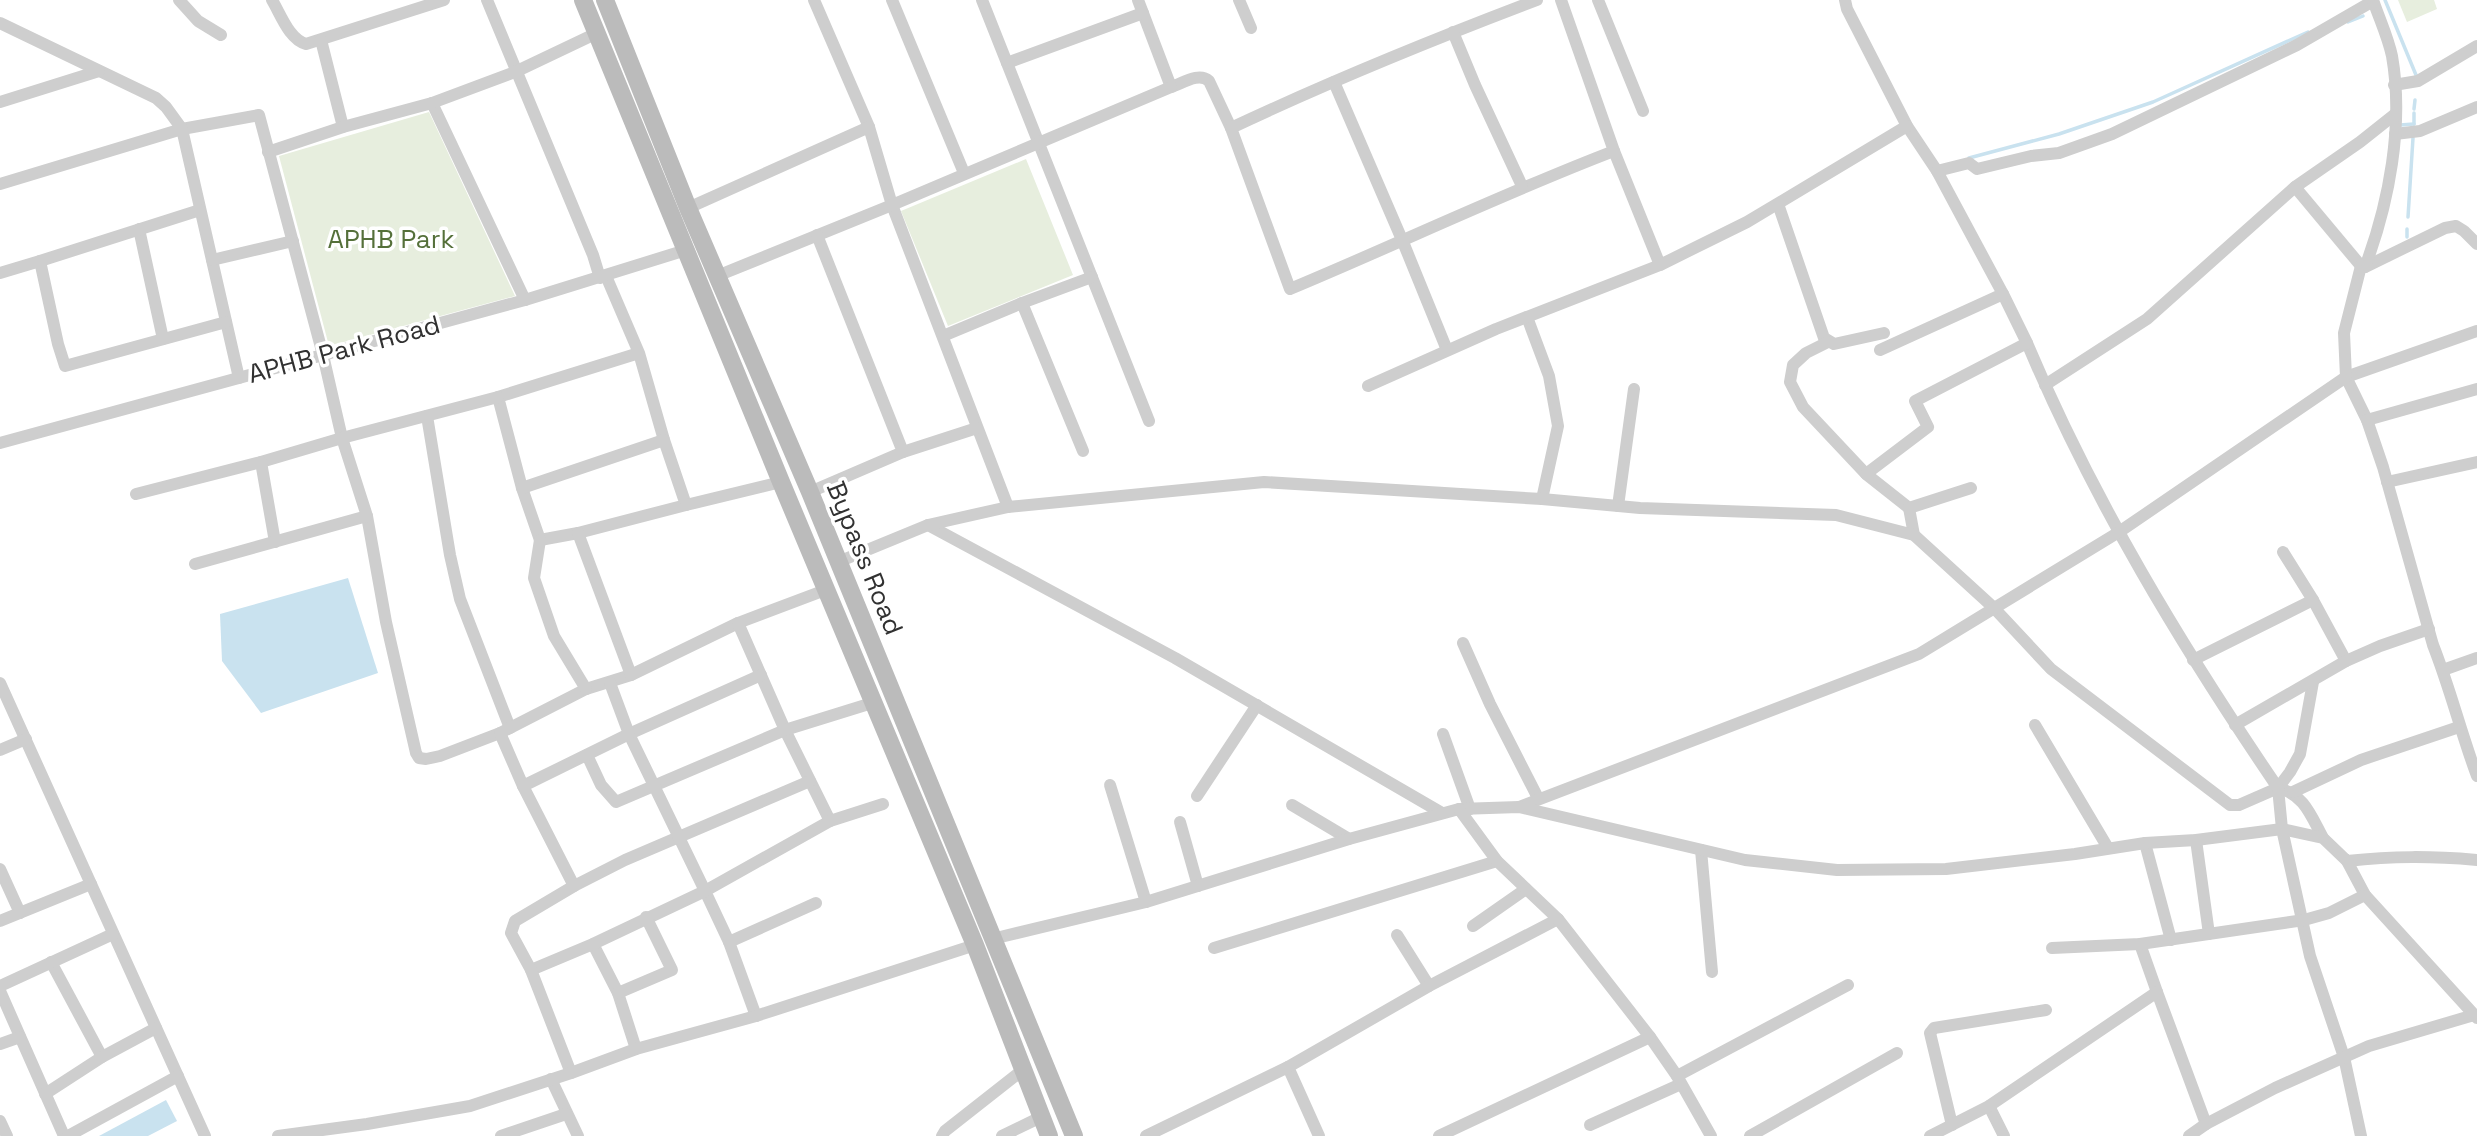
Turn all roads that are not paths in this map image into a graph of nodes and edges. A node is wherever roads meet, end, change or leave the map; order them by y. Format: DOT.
graph roads {
  1 [pos="179,0"];
  2 [pos="272,0"];
  3 [pos="444,0"];
  4 [pos="487,0"];
  5 [pos="583,0"];
  6 [pos="605,0"];
  7 [pos="814,0"];
  8 [pos="892,0"];
  9 [pos="982,0"];
  10 [pos="1239,0"];
  11 [pos="1537,0"];
  12 [pos="1560,0"];
  13 [pos="1598,0"];
  14 [pos="1845,0"];
  15 [pos="2373,0"];
  16 [pos="1140,6"];
  17 [pos="0,23"];
  18 [pos="1251,27"];
  19 [pos="1453,32"];
  20 [pos="597,33"];
  21 [pos="221,35"];
  22 [pos="321,40"];
  23 [pos="2477,47"];
  24 [pos="1007,63"];
  25 [pos="99,71"];
  26 [pos="515,72"];
  27 [pos="1334,82"];
  28 [pos="2394,85"];
  29 [pos="1171,87"];
  30 [pos="0,102"];
  31 [pos="432,103"];
  32 [pos="2477,107"];
  33 [pos="1643,111"];
  34 [pos="2394,115"];
  35 [pos="1907,126"];
  36 [pos="343,127"];
  37 [pos="869,127"];
  38 [pos="1231,128"];
  39 [pos="182,129"];
  40 [pos="2395,134"];
  41 [pos="1037,143"];
  42 [pos="1614,151"];
  43 [pos="268,152"];
  44 [pos="1937,172"];
  45 [pos="964,173"];
  46 [pos="0,184"];
  47 [pos="1522,186"];
  48 [pos="2295,187"];
  49 [pos="1778,204"];
  50 [pos="892,205"];
  51 [pos="688,208"];
  52 [pos="200,210"];
  53 [pos="139,229"];
  54 [pos="817,235"];
  55 [pos="293,241"];
  56 [pos="1403,242"];
  57 [pos="2477,244"];
  58 [pos="686,250"];
  59 [pos="212,260"];
  60 [pos="40,261"];
  61 [pos="1660,265"];
  62 [pos="2363,267"];
  63 [pos="0,273"];
  64 [pos="717,276"];
  65 [pos="603,277"];
  66 [pos="1092,277"];
  67 [pos="2003,294"];
  68 [pos="525,300"];
  69 [pos="1022,303"];
  70 [pos="1527,317"];
  71 [pos="226,322"];
  72 [pos="2477,331"];
  73 [pos="1884,333"];
  74 [pos="943,336"];
  75 [pos="163,339"];
  76 [pos="1828,342"];
  77 [pos="2027,343"];
  78 [pos="1880,350"];
  79 [pos="1447,351"];
  80 [pos="639,353"];
  81 [pos="323,355"];
  82 [pos="2346,377"];
  83 [pos="239,378"];
  84 [pos="2045,385"];
  85 [pos="1368,386"];
  86 [pos="1634,389"];
  87 [pos="2477,389"];
  88 [pos="498,397"];
  89 [pos="427,416"];
  90 [pos="2367,420"];
  91 [pos="1149,421"];
  92 [pos="977,428"];
  93 [pos="342,438"];
  94 [pos="664,440"];
  95 [pos="0,443"];
  96 [pos="1083,451"];
  97 [pos="903,452"];
  98 [pos="261,461"];
  99 [pos="2477,462"];
  100 [pos="1866,474"];
  101 [pos="781,482"];
  102 [pos="2387,482"];
  103 [pos="522,488"];
  104 [pos="1971,488"];
  105 [pos="810,492"];
  106 [pos="136,494"];
  107 [pos="1542,499"];
  108 [pos="686,505"];
  109 [pos="1618,506"];
  110 [pos="1008,507"];
  111 [pos="1909,508"];
  112 [pos="367,516"];
  113 [pos="928,525"];
  114 [pos="2119,532"];
  115 [pos="578,533"];
  116 [pos="1914,535"];
  117 [pos="540,540"];
  118 [pos="275,542"];
  119 [pos="2283,552"];
  120 [pos="838,562"];
  121 [pos="195,564"];
  122 [pos="828,589"];
  123 [pos="2313,600"];
  124 [pos="1994,608"];
  125 [pos="738,623"];
  126 [pos="2429,629"];
  127 [pos="1463,643"];
  128 [pos="2477,658"];
  129 [pos="2193,660"];
  130 [pos="2346,661"];
  131 [pos="2443,670"];
  132 [pos="631,675"];
  133 [pos="761,675"];
  134 [pos="2312,682"];
  135 [pos="0,683"];
  136 [pos="610,683"];
  137 [pos="586,689"];
  138 [pos="872,703"];
  139 [pos="1257,705"];
  140 [pos="2035,725"];
  141 [pos="2235,725"];
  142 [pos="2459,727"];
  143 [pos="505,730"];
  144 [pos="785,730"];
  145 [pos="629,734"];
  146 [pos="1443,734"];
  147 [pos="26,739"];
  148 [pos="0,750"];
  149 [pos="587,755"];
  150 [pos="2477,776"];
  151 [pos="810,781"];
  152 [pos="1110,785"];
  153 [pos="523,786"];
  154 [pos="653,788"];
  155 [pos="2278,788"];
  156 [pos="2293,792"];
  157 [pos="1197,796"];
  158 [pos="1538,798"];
  159 [pos="883,803"];
  160 [pos="1292,805"];
  161 [pos="1519,807"];
  162 [pos="1464,809"];
  163 [pos="1443,813"];
  164 [pos="830,821"];
  165 [pos="1180,822"];
  166 [pos="2281,829"];
  167 [pos="677,838"];
  168 [pos="2323,838"];
  169 [pos="1349,839"];
  170 [pos="2196,840"];
  171 [pos="2145,843"];
  172 [pos="2108,848"];
  173 [pos="1701,850"];
  174 [pos="2477,860"];
  175 [pos="2347,861"];
  176 [pos="1496,862"];
  177 [pos="0,869"];
  178 [pos="91,884"];
  179 [pos="574,886"];
  180 [pos="1198,886"];
  181 [pos="1526,889"];
  182 [pos="705,891"];
  183 [pos="2365,895"];
  184 [pos="1146,902"];
  185 [pos="816,903"];
  186 [pos="20,913"];
  187 [pos="646,917"];
  188 [pos="1558,919"];
  189 [pos="2304,920"];
  190 [pos="0,921"];
  191 [pos="1473,926"];
  192 [pos="113,934"];
  193 [pos="2209,934"];
  194 [pos="1397,935"];
  195 [pos="2171,940"];
  196 [pos="729,942"];
  197 [pos="984,942"];
  198 [pos="593,944"];
  199 [pos="2140,944"];
  200 [pos="1214,948"];
  201 [pos="2052,948"];
  202 [pos="51,962"];
  203 [pos="531,970"];
  204 [pos="1712,972"];
  205 [pos="1848,985"];
  206 [pos="0,986"];
  207 [pos="1429,986"];
  208 [pos="0,992"];
  209 [pos="618,992"];
  210 [pos="2157,992"];
  211 [pos="2046,1010"];
  212 [pos="756,1016"];
  213 [pos="2475,1016"];
  214 [pos="156,1028"];
  215 [pos="20,1037"];
  216 [pos="1650,1037"];
  217 [pos="0,1044"];
  218 [pos="636,1049"];
  219 [pos="1897,1053"];
  220 [pos="102,1057"];
  221 [pos="2344,1057"];
  222 [pos="1288,1067"];
  223 [pos="1024,1069"];
  224 [pos="571,1073"];
  225 [pos="178,1076"];
  226 [pos="1679,1080"];
  227 [pos="555,1090"];
  228 [pos="45,1094"];
  229 [pos="1989,1106"];
  230 [pos="566,1114"];
  231 [pos="1041,1117"];
  232 [pos="0,1121"];
  233 [pos="2206,1124"];
  234 [pos="1590,1125"];
  235 [pos="1952,1125"];
  236 [pos="294,1135"];
  237 [pos="2191,1135"];
  238 [pos="6,1136"];
  239 [pos="66,1136"];
  240 [pos="205,1136"];
  241 [pos="278,1136"];
  242 [pos="501,1136"];
  243 [pos="578,1136"];
  244 [pos="942,1136"];
  245 [pos="1002,1136"];
  246 [pos="1049,1136"];
  247 [pos="1074,1136"];
  248 [pos="1146,1136"];
  249 [pos="1319,1136"];
  250 [pos="1439,1136"];
  251 [pos="1711,1136"];
  252 [pos="1749,1136"];
  253 [pos="1930,1136"];
  254 [pos="2004,1136"];
  255 [pos="2361,1136"];
  1 -- 21 [label="street"];
  2 -- 22 [label="street"];
  3 -- 22 [label="street"];
  4 -- 26 [label="street"];
  5 -- 20 [label="main road, Bypass Road"];
  6 -- 51 [label="main road, Bypass Road"];
  7 -- 37 [label="street"];
  8 -- 45 [label="street"];
  9 -- 24 [label="street"];
  10 -- 18 [label="street"];
  11 -- 19 [label="street"];
  12 -- 42 [label="street"];
  13 -- 33 [label="street"];
  14 -- 35 [label="street"];
  15 -- 28 [label="street"];
  15 -- 44 [label="street"];
  16 -- 24 [label="street"];
  16 -- 29 [label="street"];
  17 -- 25 [label="street"];
  19 -- 27 [label="street"];
  19 -- 47 [label="street"];
  20 -- 26 [label="street"];
  20 -- 58 [label="main road, Bypass Road"];
  22 -- 36 [label="street"];
  23 -- 28 [label="street"];
  24 -- 41 [label="street"];
  25 -- 30 [label="street"];
  25 -- 39 [label="street"];
  26 -- 31 [label="street"];
  26 -- 65 [label="street"];
  27 -- 38 [label="street"];
  27 -- 56 [label="street"];
  28 -- 34 [label="street"];
  29 -- 38 [label="street"];
  29 -- 41 [label="street"];
  31 -- 36 [label="street"];
  31 -- 68 [label="street"];
  32 -- 40 [label="street"];
  34 -- 40 [label="street"];
  34 -- 48 [label="street"];
  35 -- 44 [label="street"];
  35 -- 49 [label="street"];
  36 -- 43 [label="street"];
  37 -- 50 [label="street"];
  37 -- 51 [label="street"];
  38 -- 56 [label="street"];
  39 -- 43 [label="street"];
  39 -- 46 [label="street"];
  39 -- 52 [label="street"];
  40 -- 62 [label="street"];
  41 -- 45 [label="street"];
  41 -- 66 [label="street"];
  42 -- 47 [label="street"];
  42 -- 61 [label="street"];
  43 -- 55 [label="street"];
  44 -- 67 [label="street"];
  45 -- 50 [label="street"];
  47 -- 56 [label="street"];
  48 -- 62 [label="street"];
  48 -- 84 [label="street"];
  49 -- 61 [label="street"];
  49 -- 76 [label="street"];
  50 -- 54 [label="street"];
  50 -- 74 [label="street"];
  51 -- 64 [label="main road, Bypass Road"];
  52 -- 53 [label="street"];
  52 -- 59 [label="street"];
  53 -- 60 [label="street"];
  53 -- 75 [label="street"];
  54 -- 64 [label="street"];
  54 -- 97 [label="street"];
  55 -- 59 [label="street"];
  55 -- 81 [label="street"];
  56 -- 79 [label="street"];
  57 -- 62 [label="street"];
  58 -- 65 [label="street, APHB Park Road"];
  58 -- 101 [label="main road, Bypass Road"];
  59 -- 71 [label="street"];
  60 -- 63 [label="street"];
  60 -- 75 [label="street"];
  61 -- 70 [label="street"];
  62 -- 82 [label="street"];
  64 -- 105 [label="main road, Bypass Road"];
  65 -- 68 [label="street, APHB Park Road"];
  65 -- 80 [label="street"];
  66 -- 69 [label="street"];
  66 -- 91 [label="street"];
  67 -- 77 [label="street"];
  67 -- 78 [label="street"];
  68 -- 81 [label="street, APHB Park Road"];
  69 -- 74 [label="street"];
  69 -- 96 [label="street"];
  70 -- 79 [label="street"];
  70 -- 107 [label="street"];
  71 -- 75 [label="street"];
  71 -- 83 [label="street"];
  72 -- 82 [label="street"];
  73 -- 76 [label="street"];
  74 -- 92 [label="street"];
  76 -- 100 [label="street"];
  77 -- 84 [label="street"];
  77 -- 100 [label="street"];
  79 -- 85 [label="street"];
  80 -- 88 [label="street"];
  80 -- 94 [label="street"];
  81 -- 83 [label="street, APHB Park Road"];
  81 -- 93 [label="street"];
  82 -- 90 [label="street"];
  82 -- 114 [label="street"];
  83 -- 95 [label="street, APHB Park Road"];
  84 -- 114 [label="street"];
  86 -- 109 [label="street"];
  87 -- 90 [label="street"];
  88 -- 89 [label="street"];
  88 -- 103 [label="street"];
  89 -- 93 [label="street"];
  89 -- 143 [label="street"];
  90 -- 102 [label="street"];
  92 -- 97 [label="street"];
  92 -- 110 [label="street"];
  93 -- 98 [label="street"];
  93 -- 112 [label="street"];
  94 -- 103 [label="street"];
  94 -- 108 [label="street"];
  97 -- 105 [label="street"];
  98 -- 106 [label="street"];
  98 -- 118 [label="street"];
  99 -- 102 [label="street"];
  100 -- 111 [label="street"];
  101 -- 108 [label="street"];
  101 -- 122 [label="main road, Bypass Road"];
  102 -- 126 [label="street"];
  103 -- 117 [label="street"];
  104 -- 111 [label="street"];
  105 -- 120 [label="main road, Bypass Road"];
  107 -- 109 [label="street"];
  107 -- 110 [label="street"];
  108 -- 115 [label="street"];
  109 -- 116 [label="street"];
  110 -- 113 [label="street"];
  111 -- 116 [label="street"];
  112 -- 118 [label="street"];
  112 -- 143 [label="street"];
  113 -- 120 [label="street"];
  113 -- 139 [label="street"];
  114 -- 124 [label="street"];
  114 -- 129 [label="street"];
  115 -- 117 [label="street"];
  115 -- 132 [label="street"];
  116 -- 124 [label="street"];
  117 -- 137 [label="street"];
  118 -- 121 [label="street"];
  119 -- 123 [label="street"];
  120 -- 197 [label="main road, Bypass Road"];
  122 -- 125 [label="street"];
  122 -- 138 [label="main road, Bypass Road"];
  123 -- 129 [label="street"];
  123 -- 130 [label="street"];
  124 -- 155 [label="street"];
  124 -- 158 [label="street"];
  125 -- 132 [label="street"];
  125 -- 133 [label="street"];
  126 -- 130 [label="street"];
  126 -- 131 [label="street"];
  127 -- 158 [label="street"];
  128 -- 131 [label="street"];
  129 -- 141 [label="street"];
  130 -- 134 [label="street"];
  131 -- 142 [label="street"];
  132 -- 136 [label="street"];
  133 -- 144 [label="street"];
  133 -- 145 [label="street"];
  134 -- 141 [label="street"];
  134 -- 155 [label="street"];
  135 -- 147 [label="street"];
  136 -- 137 [label="street"];
  136 -- 145 [label="street"];
  137 -- 143 [label="street"];
  138 -- 144 [label="street"];
  138 -- 197 [label="main road, Bypass Road"];
  139 -- 157 [label="street"];
  139 -- 163 [label="street"];
  140 -- 172 [label="street"];
  141 -- 155 [label="street"];
  142 -- 150 [label="street"];
  142 -- 156 [label="street"];
  143 -- 153 [label="street"];
  144 -- 151 [label="street"];
  144 -- 154 [label="street"];
  145 -- 149 [label="street"];
  145 -- 154 [label="street"];
  146 -- 162 [label="street"];
  147 -- 148 [label="street"];
  147 -- 178 [label="street"];
  149 -- 153 [label="street"];
  149 -- 154 [label="street"];
  151 -- 164 [label="street"];
  151 -- 167 [label="street"];
  152 -- 184 [label="street"];
  153 -- 179 [label="street"];
  154 -- 167 [label="street"];
  155 -- 156 [label="street"];
  155 -- 166 [label="street"];
  156 -- 168 [label="street"];
  158 -- 161 [label="street"];
  159 -- 164 [label="street"];
  160 -- 169 [label="street"];
  161 -- 162 [label="street"];
  161 -- 173 [label="street"];
  162 -- 163 [label="street"];
  162 -- 176 [label="street"];
  163 -- 169 [label="street"];
  164 -- 182 [label="street"];
  165 -- 180 [label="street"];
  166 -- 168 [label="street"];
  166 -- 170 [label="street"];
  166 -- 189 [label="street"];
  167 -- 179 [label="street"];
  167 -- 182 [label="street"];
  168 -- 175 [label="street"];
  169 -- 180 [label="street"];
  170 -- 171 [label="street"];
  170 -- 193 [label="street"];
  171 -- 172 [label="street"];
  171 -- 195 [label="street"];
  172 -- 173 [label="street"];
  173 -- 204 [label="street"];
  174 -- 175 [label="street"];
  175 -- 183 [label="street"];
  176 -- 181 [label="street"];
  176 -- 200 [label="street"];
  177 -- 186 [label="street"];
  178 -- 186 [label="street"];
  178 -- 192 [label="street"];
  179 -- 203 [label="street"];
  180 -- 184 [label="street"];
  181 -- 188 [label="street"];
  181 -- 191 [label="street"];
  182 -- 187 [label="street"];
  182 -- 196 [label="street"];
  183 -- 189 [label="street"];
  183 -- 213 [label="street"];
  184 -- 197 [label="street"];
  185 -- 196 [label="street"];
  186 -- 190 [label="street"];
  187 -- 198 [label="street"];
  187 -- 209 [label="street"];
  188 -- 207 [label="street"];
  188 -- 216 [label="street"];
  189 -- 193 [label="street"];
  189 -- 221 [label="street"];
  192 -- 202 [label="street"];
  192 -- 214 [label="street"];
  193 -- 195 [label="street"];
  194 -- 207 [label="street"];
  195 -- 199 [label="street"];
  196 -- 212 [label="street"];
  197 -- 212 [label="street"];
  197 -- 223 [label="main road, Bypass Road"];
  197 -- 247 [label="main road, Bypass Road"];
  198 -- 203 [label="street"];
  198 -- 209 [label="street"];
  199 -- 201 [label="street"];
  199 -- 210 [label="street"];
  202 -- 206 [label="street"];
  202 -- 220 [label="street"];
  203 -- 224 [label="street"];
  205 -- 226 [label="street"];
  207 -- 222 [label="street"];
  208 -- 215 [label="street"];
  209 -- 218 [label="street"];
  210 -- 229 [label="street"];
  210 -- 233 [label="street"];
  211 -- 235 [label="street"];
  212 -- 218 [label="street"];
  213 -- 221 [label="street"];
  214 -- 220 [label="street"];
  214 -- 225 [label="street"];
  215 -- 217 [label="street"];
  215 -- 228 [label="street"];
  216 -- 226 [label="street"];
  216 -- 250 [label="street"];
  218 -- 224 [label="street"];
  219 -- 252 [label="street"];
  220 -- 228 [label="street"];
  221 -- 233 [label="street"];
  221 -- 255 [label="street"];
  222 -- 248 [label="street"];
  222 -- 249 [label="street"];
  223 -- 231 [label="main road, Bypass Road"];
  223 -- 244 [label="street"];
  224 -- 227 [label="street"];
  225 -- 239 [label="street"];
  225 -- 240 [label="street"];
  226 -- 234 [label="street"];
  226 -- 251 [label="street"];
  227 -- 230 [label="street"];
  227 -- 236 [label="street"];
  228 -- 239 [label="street"];
  229 -- 235 [label="street"];
  229 -- 254 [label="street"];
  230 -- 242 [label="street"];
  230 -- 243 [label="street"];
  231 -- 245 [label="street"];
  231 -- 246 [label="main road, Bypass Road"];
  232 -- 238 [label="street"];
  233 -- 237 [label="street"];
  235 -- 253 [label="street"];
  236 -- 241 [label="street"];
}
